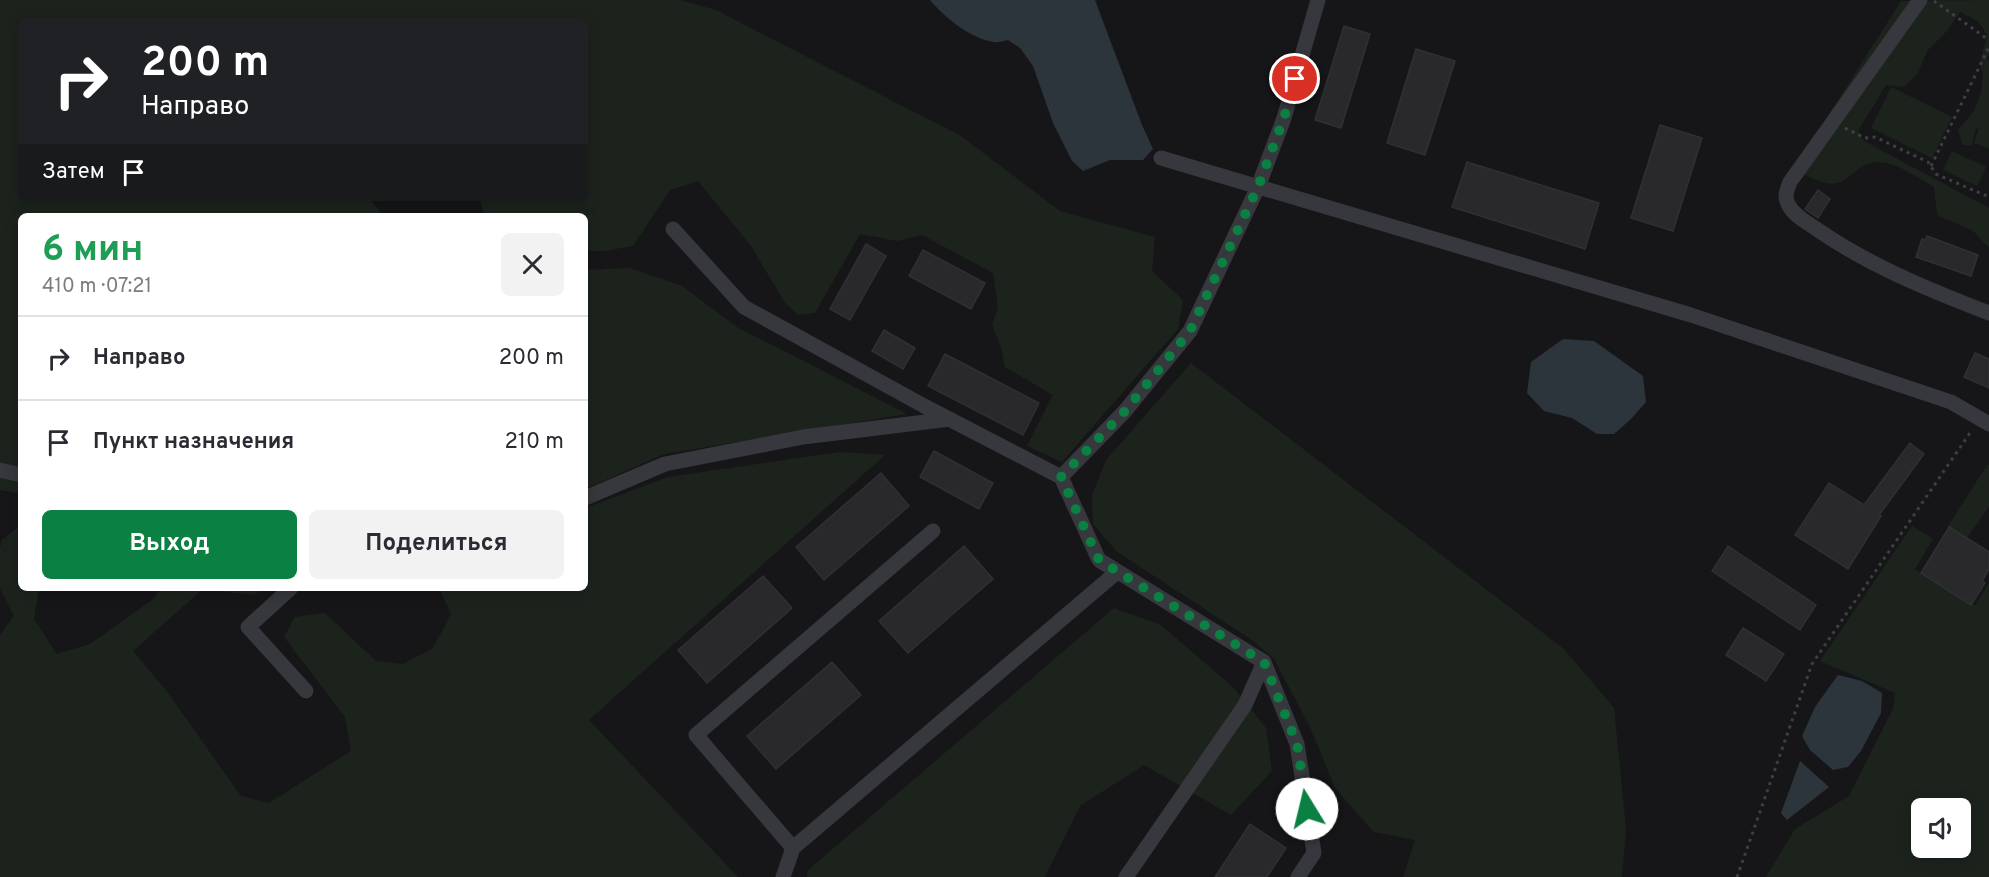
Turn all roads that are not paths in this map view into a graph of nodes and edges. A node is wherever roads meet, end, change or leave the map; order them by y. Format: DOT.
graph roads {
  1 [pos="1318,0"];
  2 [pos="1920,0"];
  3 [pos="1161,158"];
  4 [pos="1258,187"];
  5 [pos="673,229"];
  6 [pos="1989,313"];
  7 [pos="950,419"];
  8 [pos="1984,422"];
  9 [pos="0,470"];
  10 [pos="18,474"];
  11 [pos="1061,477"];
  12 [pos="588,497"];
  13 [pos="933,531"];
  14 [pos="1117,572"];
  15 [pos="288,591"];
  16 [pos="1264,662"];
  17 [pos="306,691"];
  18 [pos="793,848"];
  19 [pos="783,877"];
  20 [pos="1126,877"];
  21 [pos="1298,877"];
  1 -- 4 [label="street"];
  2 -- 6 [label="street"];
  3 -- 4 [label="street"];
  4 -- 8 [label="street"];
  4 -- 11 [label="street"];
  5 -- 7 [label="street"];
  7 -- 11 [label="street"];
  7 -- 12 [label="street"];
  9 -- 10 [label="street"];
  11 -- 14 [label="street"];
  13 -- 18 [label="street"];
  14 -- 16 [label="street"];
  14 -- 18 [label="street"];
  15 -- 17 [label="street"];
  16 -- 20 [label="street"];
  16 -- 21 [label="street"];
  18 -- 19 [label="street"];
}
